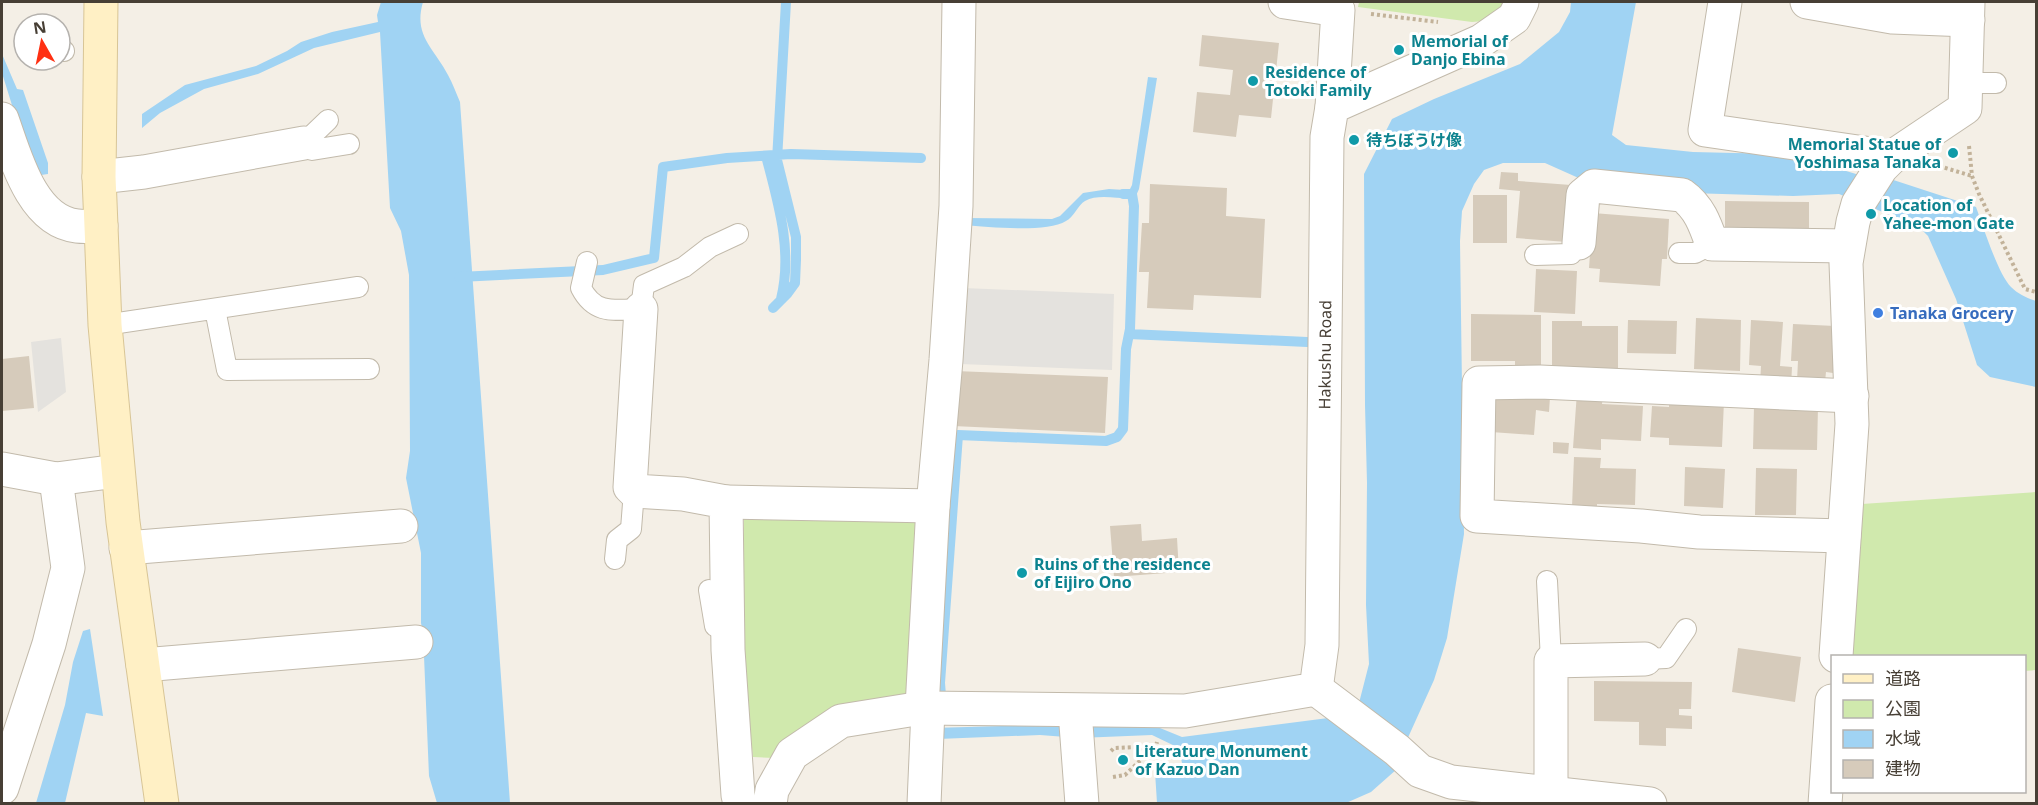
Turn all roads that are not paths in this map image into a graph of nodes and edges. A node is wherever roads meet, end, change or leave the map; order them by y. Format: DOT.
graph roads {
  1 [pos="101,2"];
  2 [pos="959,2"];
  3 [pos="1286,2"];
  4 [pos="1522,2"];
  5 [pos="1725,2"];
  6 [pos="1807,2"];
  7 [pos="1968,11"];
  8 [pos="1332,107"];
  9 [pos="2,119"];
  10 [pos="328,120"];
  11 [pos="304,143"];
  12 [pos="350,144"];
  13 [pos="1887,163"];
  14 [pos="99,177"];
  15 [pos="101,226"];
  16 [pos="738,234"];
  17 [pos="1579,243"];
  18 [pos="1712,244"];
  19 [pos="1848,246"];
  20 [pos="1678,253"];
  21 [pos="1535,255"];
  22 [pos="585,270"];
  23 [pos="358,286"];
  24 [pos="215,309"];
  25 [pos="641,309"];
  26 [pos="105,325"];
  27 [pos="369,369"];
  28 [pos="1852,396"];
  29 [pos="2,470"];
  30 [pos="117,471"];
  31 [pos="56,479"];
  32 [pos="634,491"];
  33 [pos="726,502"];
  34 [pos="933,506"];
  35 [pos="401,526"];
  36 [pos="1844,536"];
  37 [pos="126,548"];
  38 [pos="615,559"];
  39 [pos="1547,581"];
  40 [pos="709,590"];
  41 [pos="1686,628"];
  42 [pos="416,642"];
  43 [pos="728,650"];
  44 [pos="1836,655"];
  45 [pos="1645,659"];
  46 [pos="1551,661"];
  47 [pos="143,665"];
  48 [pos="1316,689"];
  49 [pos="925,709"];
  50 [pos="1076,711"];
  51 [pos="1831,750"];
  52 [pos="2,788"];
  53 [pos="1450,793"];
  54 [pos="1551,798"];
  55 [pos="162,804"];
  56 [pos="740,804"];
  57 [pos="770,804"];
  58 [pos="924,804"];
  59 [pos="1082,804"];
  60 [pos="1650,804"];
  61 [pos="1826,804"];
  1 -- 14 [label="street"];
  2 -- 34 [label="street"];
  3 -- 8 [label="street, Hakushu Road"];
  4 -- 8 [label="street"];
  5 -- 13 [label="street"];
  6 -- 7 [label="street"];
  7 -- 13 [label="street"];
  8 -- 48 [label="street, Hakushu Road"];
  9 -- 15 [label="street"];
  10 -- 11 [label="lane"];
  11 -- 12 [label="lane"];
  11 -- 14 [label="street"];
  13 -- 19 [label="street"];
  14 -- 15 [label="street"];
  15 -- 26 [label="street"];
  16 -- 25 [label="lane"];
  17 -- 18 [label="street"];
  17 -- 21 [label="lane"];
  18 -- 19 [label="street"];
  18 -- 20 [label="lane"];
  19 -- 28 [label="street"];
  22 -- 25 [label="lane"];
  23 -- 24 [label="lane"];
  24 -- 26 [label="lane"];
  24 -- 27 [label="lane"];
  25 -- 32 [label="street"];
  26 -- 30 [label="street"];
  28 -- 36 [label="street"];
  28 -- 36 [label="street"];
  29 -- 31 [label="street"];
  30 -- 31 [label="street"];
  30 -- 37 [label="street"];
  31 -- 52 [label="street"];
  32 -- 33 [label="street"];
  32 -- 38 [label="lane"];
  33 -- 34 [label="street"];
  33 -- 43 [label="street"];
  34 -- 49 [label="street"];
  35 -- 37 [label="street"];
  36 -- 44 [label="street"];
  37 -- 47 [label="street"];
  39 -- 46 [label="lane"];
  40 -- 43 [label="lane"];
  41 -- 45 [label="lane"];
  42 -- 47 [label="street"];
  43 -- 56 [label="street"];
  45 -- 46 [label="street"];
  46 -- 54 [label="street"];
  47 -- 55 [label="street"];
  48 -- 50 [label="street"];
  48 -- 53 [label="street"];
  49 -- 50 [label="street"];
  49 -- 57 [label="street"];
  49 -- 58 [label="street"];
  50 -- 59 [label="street"];
  51 -- 61 [label="street"];
  53 -- 54 [label="street"];
  54 -- 60 [label="street"];
}
